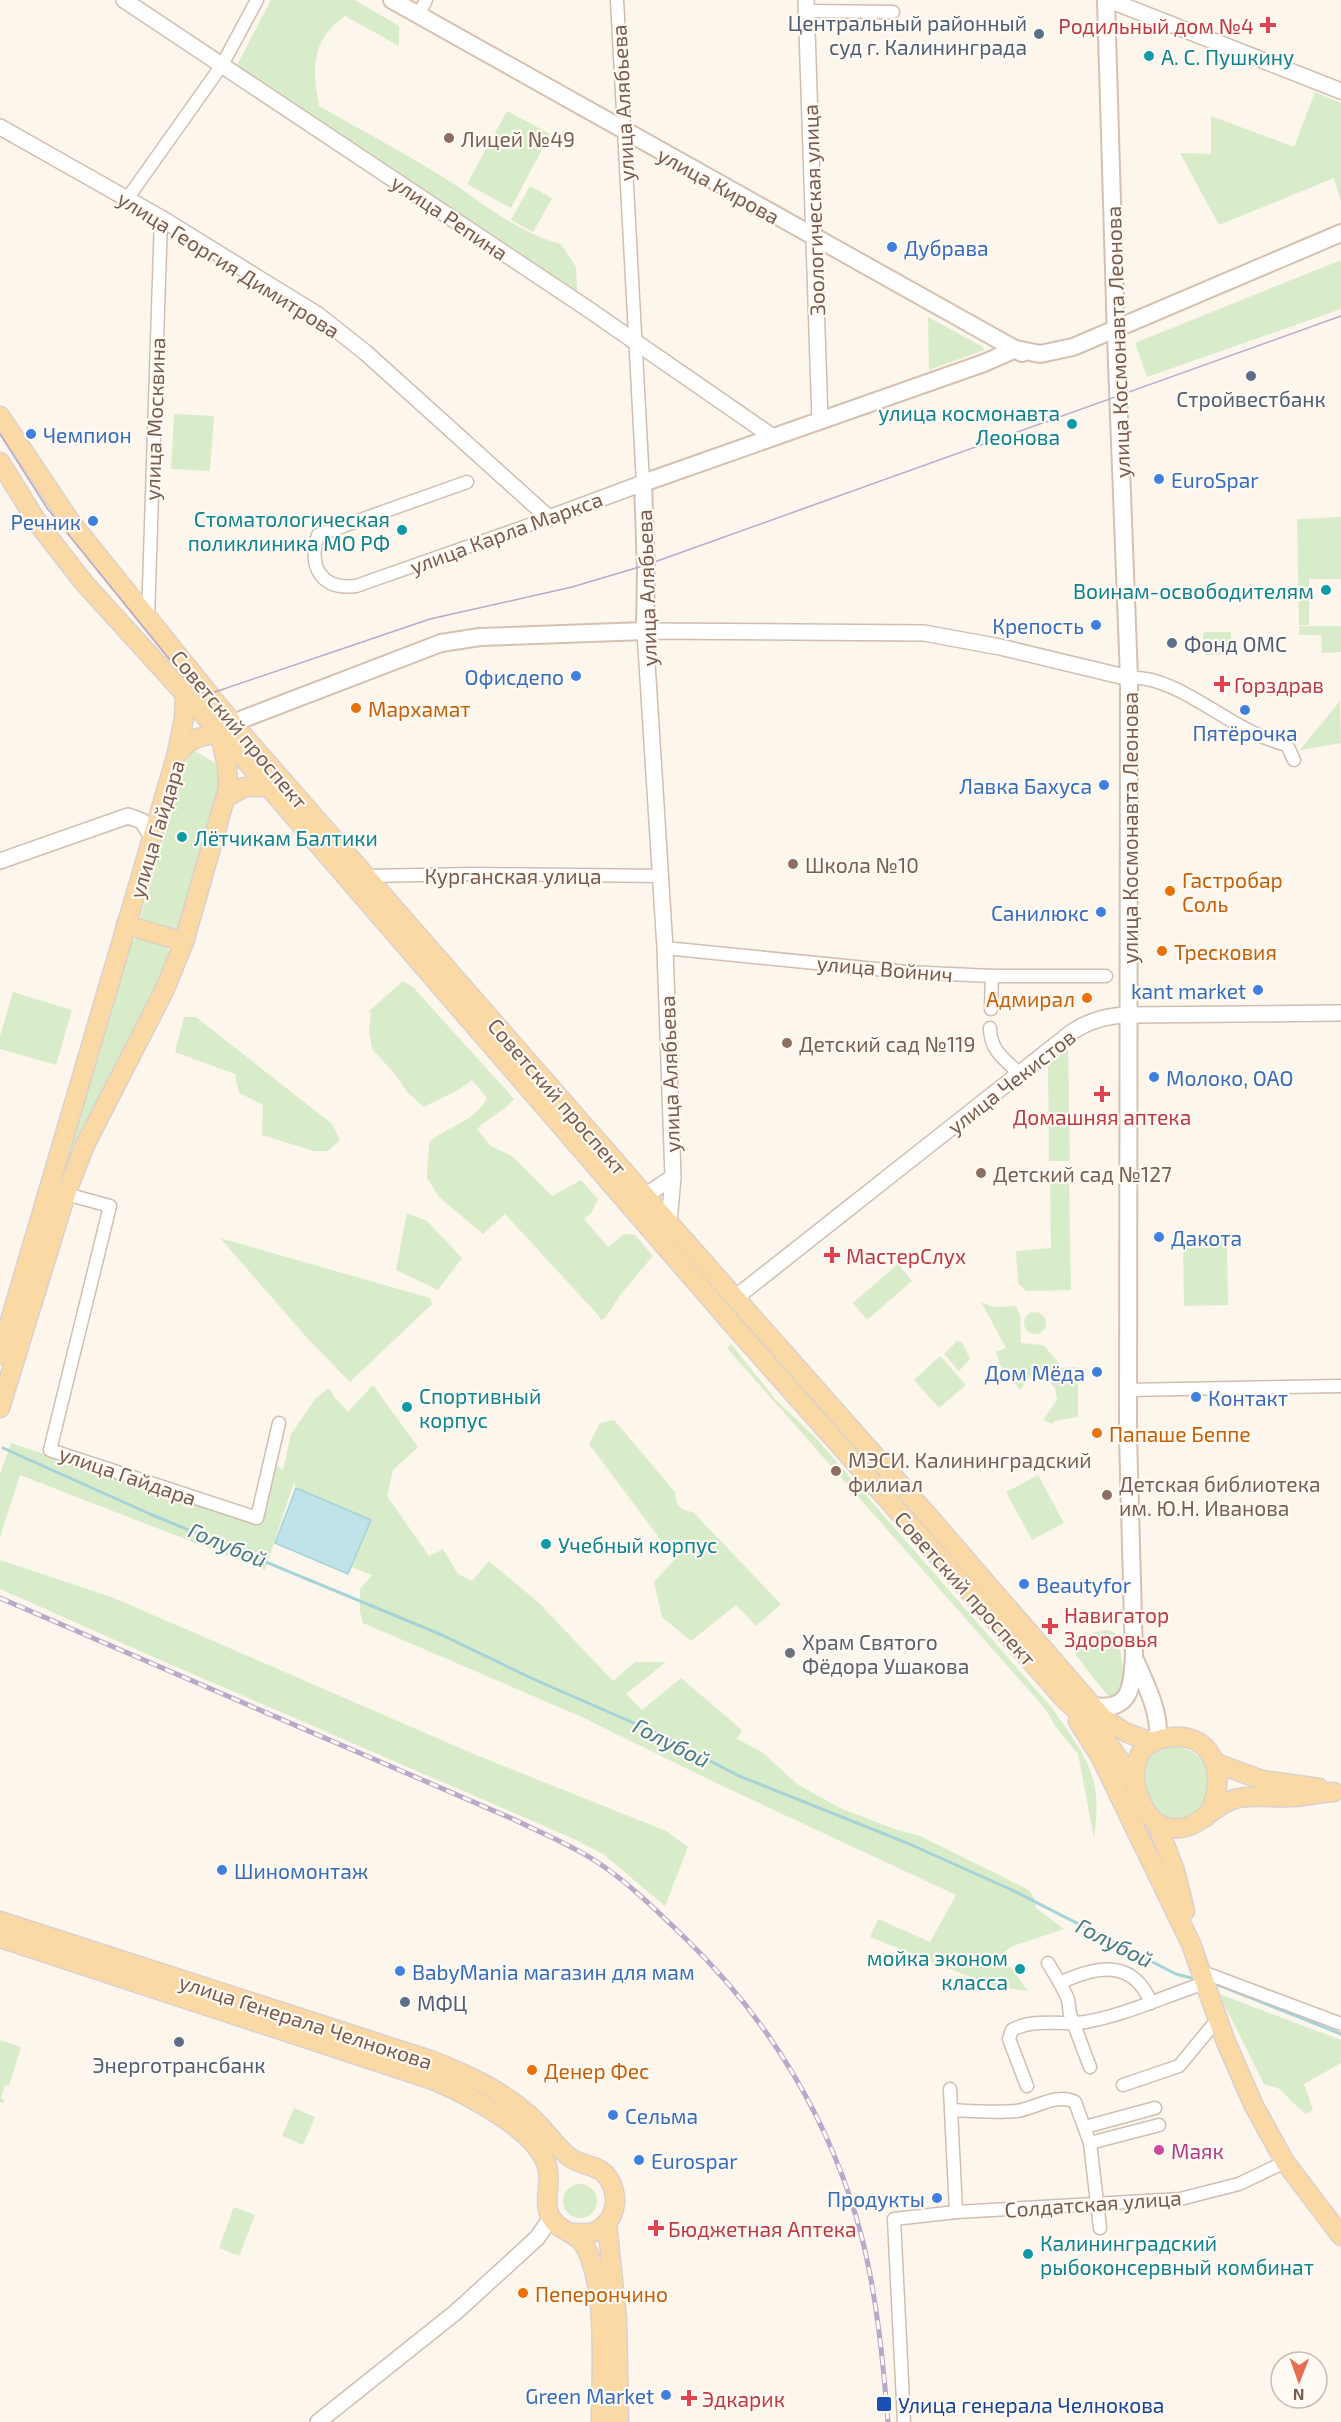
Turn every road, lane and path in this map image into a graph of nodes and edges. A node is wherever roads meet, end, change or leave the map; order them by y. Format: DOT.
graph roads {
  1 [pos="124,0"];
  2 [pos="257,0"];
  3 [pos="392,0"];
  4 [pos="426,0"];
  5 [pos="617,0"];
  6 [pos="1108,0"];
  7 [pos="806,6"];
  8 [pos="892,12"];
  9 [pos="418,16"];
  10 [pos="222,65"];
  11 [pos="1341,91"];
  12 [pos="0,128"];
  13 [pos="624,132"];
  14 [pos="127,199"];
  15 [pos="161,218"];
  16 [pos="1341,233"];
  17 [pos="813,237"];
  18 [pos="1341,243"];
  19 [pos="1116,333"];
  20 [pos="635,341"];
  21 [pos="1016,349"];
  22 [pos="0,416"];
  23 [pos="820,421"];
  24 [pos="773,437"];
  25 [pos="0,462"];
  26 [pos="467,482"];
  27 [pos="642,483"];
  28 [pos="549,518"];
  29 [pos="148,620"];
  30 [pos="645,631"];
  31 [pos="1129,678"];
  32 [pos="185,696"];
  33 [pos="227,729"];
  34 [pos="176,757"];
  35 [pos="1294,760"];
  36 [pos="268,787"];
  37 [pos="226,798"];
  38 [pos="152,837"];
  39 [pos="0,861"];
  40 [pos="365,876"];
  41 [pos="662,876"];
  42 [pos="126,925"];
  43 [pos="184,942"];
  44 [pos="665,948"];
  45 [pos="992,976"];
  46 [pos="1106,976"];
  47 [pos="991,1009"];
  48 [pos="1341,1013"];
  49 [pos="1129,1015"];
  50 [pos="990,1028"];
  51 [pos="1020,1074"];
  52 [pos="673,1177"];
  53 [pos="66,1194"];
  54 [pos="645,1196"];
  55 [pos="669,1223"];
  56 [pos="735,1298"];
  57 [pos="0,1356"];
  58 [pos="1341,1386"];
  59 [pos="1128,1390"];
  60 [pos="0,1408"];
  61 [pos="279,1423"];
  62 [pos="1134,1656"];
  63 [pos="1067,1702"];
  64 [pos="1093,1706"];
  65 [pos="1154,1741"];
  66 [pos="1216,1763"];
  67 [pos="1134,1783"];
  68 [pos="1337,1792"];
  69 [pos="1206,1817"];
  70 [pos="1157,1824"];
  71 [pos="0,1921"];
  72 [pos="0,1938"];
  73 [pos="1191,1944"];
  74 [pos="1048,1963"];
  75 [pos="1204,1980"];
  76 [pos="1060,1983"];
  77 [pos="1151,2002"];
  78 [pos="1074,2022"];
  79 [pos="1341,2024"];
  80 [pos="1216,2025"];
  81 [pos="328,2036"];
  82 [pos="1090,2067"];
  83 [pos="1123,2085"];
  84 [pos="1027,2086"];
  85 [pos="950,2089"];
  86 [pos="1155,2108"];
  87 [pos="951,2110"];
  88 [pos="1159,2125"];
  89 [pos="1085,2127"];
  90 [pos="1090,2143"];
  91 [pos="1285,2162"];
  92 [pos="587,2166"];
  93 [pos="548,2194"];
  94 [pos="1097,2205"];
  95 [pos="956,2212"];
  96 [pos="607,2223"];
  97 [pos="561,2227"];
  98 [pos="1100,2228"];
  99 [pos="1341,2236"];
  100 [pos="318,2422"];
  101 [pos="601,2422"];
  102 [pos="619,2422"];
  103 [pos="904,2422"];
  1 -- 10 [label="street, улица Репина"];
  2 -- 10 [label="street"];
  3 -- 9 [label="main road, улица Кирова"];
  4 -- 9 [label="street"];
  5 -- 13 [label="street, улица Алябьева"];
  6 -- 11 [label="street"];
  6 -- 19 [label="main road, улица Космонавта Леонова"];
  7 -- 8 [label="street"];
  7 -- 17 [label="street, Зоологическая улица"];
  9 -- 13 [label="main road, улица Кирова"];
  10 -- 14 [label="street"];
  10 -- 20 [label="street, улица Репина"];
  12 -- 14 [label="street, улица Георгия Димитрова"];
  13 -- 17 [label="main road, улица Кирова"];
  13 -- 20 [label="street, улица Алябьева"];
  14 -- 15 [label="street, улица Георгия Димитрова"];
  15 -- 28 [label="street, улица Георгия Димитрова"];
  15 -- 29 [label="street, улица Москвина"];
  16 -- 19 [label="main road"];
  17 -- 21 [label="main road, улица Кирова"];
  17 -- 23 [label="street, Зоологическая улица"];
  18 -- 19 [label="main road"];
  19 -- 21 [label="main road"];
  19 -- 31 [label="main road, улица Космонавта Леонова"];
  20 -- 24 [label="street, улица Репина"];
  20 -- 27 [label="street, улица Алябьева"];
  21 -- 23 [label="main road, улица Карла Маркса"];
  22 -- 29 [label="main road, Советский проспект"];
  23 -- 24 [label="main road, улица Карла Маркса"];
  24 -- 27 [label="main road, улица Карла Маркса"];
  25 -- 32 [label="main road, Советский проспект"];
  26 -- 28 [label="street, улица Карла Маркса"];
  27 -- 28 [label="street, улица Карла Маркса"];
  27 -- 30 [label="main road, улица Алябьева"];
  29 -- 33 [label="main road, Советский проспект"];
  30 -- 31 [label="street"];
  30 -- 33 [label="main road"];
  30 -- 41 [label="street, улица Алябьева"];
  31 -- 35 [label="street"];
  31 -- 49 [label="main road, улица Космонавта Леонова"];
  32 -- 33 [label="main road, Советский проспект"];
  32 -- 34 [label="main road"];
  33 -- 34 [label="main road, улица Гайдара"];
  33 -- 36 [label="main road, Советский проспект"];
  33 -- 37 [label="main road"];
  33 -- 40 [label="main road, Советский проспект"];
  34 -- 38 [label="main road, улица Гайдара"];
  36 -- 37 [label="main road"];
  36 -- 63 [label="main road, Советский проспект"];
  37 -- 43 [label="main road"];
  38 -- 39 [label="street"];
  38 -- 42 [label="main road, улица Гайдара"];
  40 -- 41 [label="street, Курганская улица"];
  40 -- 54 [label="main road, Советский проспект"];
  41 -- 44 [label="street, улица Алябьева"];
  42 -- 43 [label="main road"];
  42 -- 57 [label="main road, улица Гайдара"];
  43 -- 53 [label="main road"];
  44 -- 45 [label="street, улица Войнич"];
  44 -- 52 [label="street, улица Алябьева"];
  45 -- 46 [label="street, улица Войнич"];
  45 -- 47 [label="street"];
  48 -- 49 [label="street, улица Чекистов"];
  49 -- 51 [label="street, улица Чекистов"];
  49 -- 59 [label="main road, улица Космонавта Леонова"];
  50 -- 51 [label="street"];
  51 -- 56 [label="street, улица Чекистов"];
  52 -- 54 [label="street, улица Алябьева"];
  52 -- 55 [label="street, улица Алябьева"];
  53 -- 60 [label="main road"];
  53 -- 61 [label="street, улица Гайдара"];
  54 -- 55 [label="main road, Советский проспект"];
  55 -- 56 [label="main road, Советский проспект"];
  56 -- 64 [label="main road, Советский проспект"];
  58 -- 59 [label="street"];
  59 -- 62 [label="main road, улица Космонавта Леонова"];
  62 -- 64 [label="main road, улица Космонавта Леонова"];
  62 -- 65 [label="main road, улица Космонавта Леонова"];
  63 -- 67 [label="main road, Советский проспект"];
  63 -- 73 [label="main road, Советский проспект"];
  64 -- 65 [label="main road, Советский проспект"];
  65 -- 66 [label="main road"];
  65 -- 67 [label="main road"];
  66 -- 68 [label="main road"];
  66 -- 69 [label="main road"];
  67 -- 70 [label="main road"];
  68 -- 69 [label="main road"];
  69 -- 70 [label="main road"];
  70 -- 73 [label="main road, Советский проспект"];
  71 -- 81 [label="main road, улица Генерала Челнокова"];
  72 -- 81 [label="main road, улица Генерала Челнокова"];
  73 -- 75 [label="main road, Советский проспект"];
  74 -- 76 [label="street"];
  75 -- 77 [label="street"];
  75 -- 79 [label="street"];
  75 -- 80 [label="main road, Советский проспект"];
  76 -- 77 [label="street"];
  76 -- 78 [label="street"];
  77 -- 78 [label="street"];
  78 -- 82 [label="street"];
  78 -- 84 [label="street"];
  80 -- 83 [label="street"];
  80 -- 91 [label="main road, Советский проспект"];
  81 -- 92 [label="main road, улица Генерала Челнокова"];
  81 -- 93 [label="main road, улица Генерала Челнокова"];
  85 -- 87 [label="street"];
  86 -- 89 [label="street"];
  87 -- 89 [label="street"];
  87 -- 95 [label="street"];
  88 -- 90 [label="street"];
  89 -- 90 [label="street"];
  90 -- 94 [label="street"];
  91 -- 94 [label="street, Солдатская улица"];
  91 -- 99 [label="main road, Советский проспект"];
  92 -- 93 [label="main road"];
  92 -- 96 [label="main road, улица Генерала Челнокова"];
  93 -- 97 [label="main road, улица Генерала Челнокова"];
  94 -- 95 [label="street, Солдатская улица"];
  94 -- 98 [label="street"];
  95 -- 103 [label="street, Солдатская улица"];
  96 -- 97 [label="main road"];
  96 -- 102 [label="main road, улица Генерала Челнокова"];
  97 -- 100 [label="street"];
  97 -- 101 [label="main road"];
}
